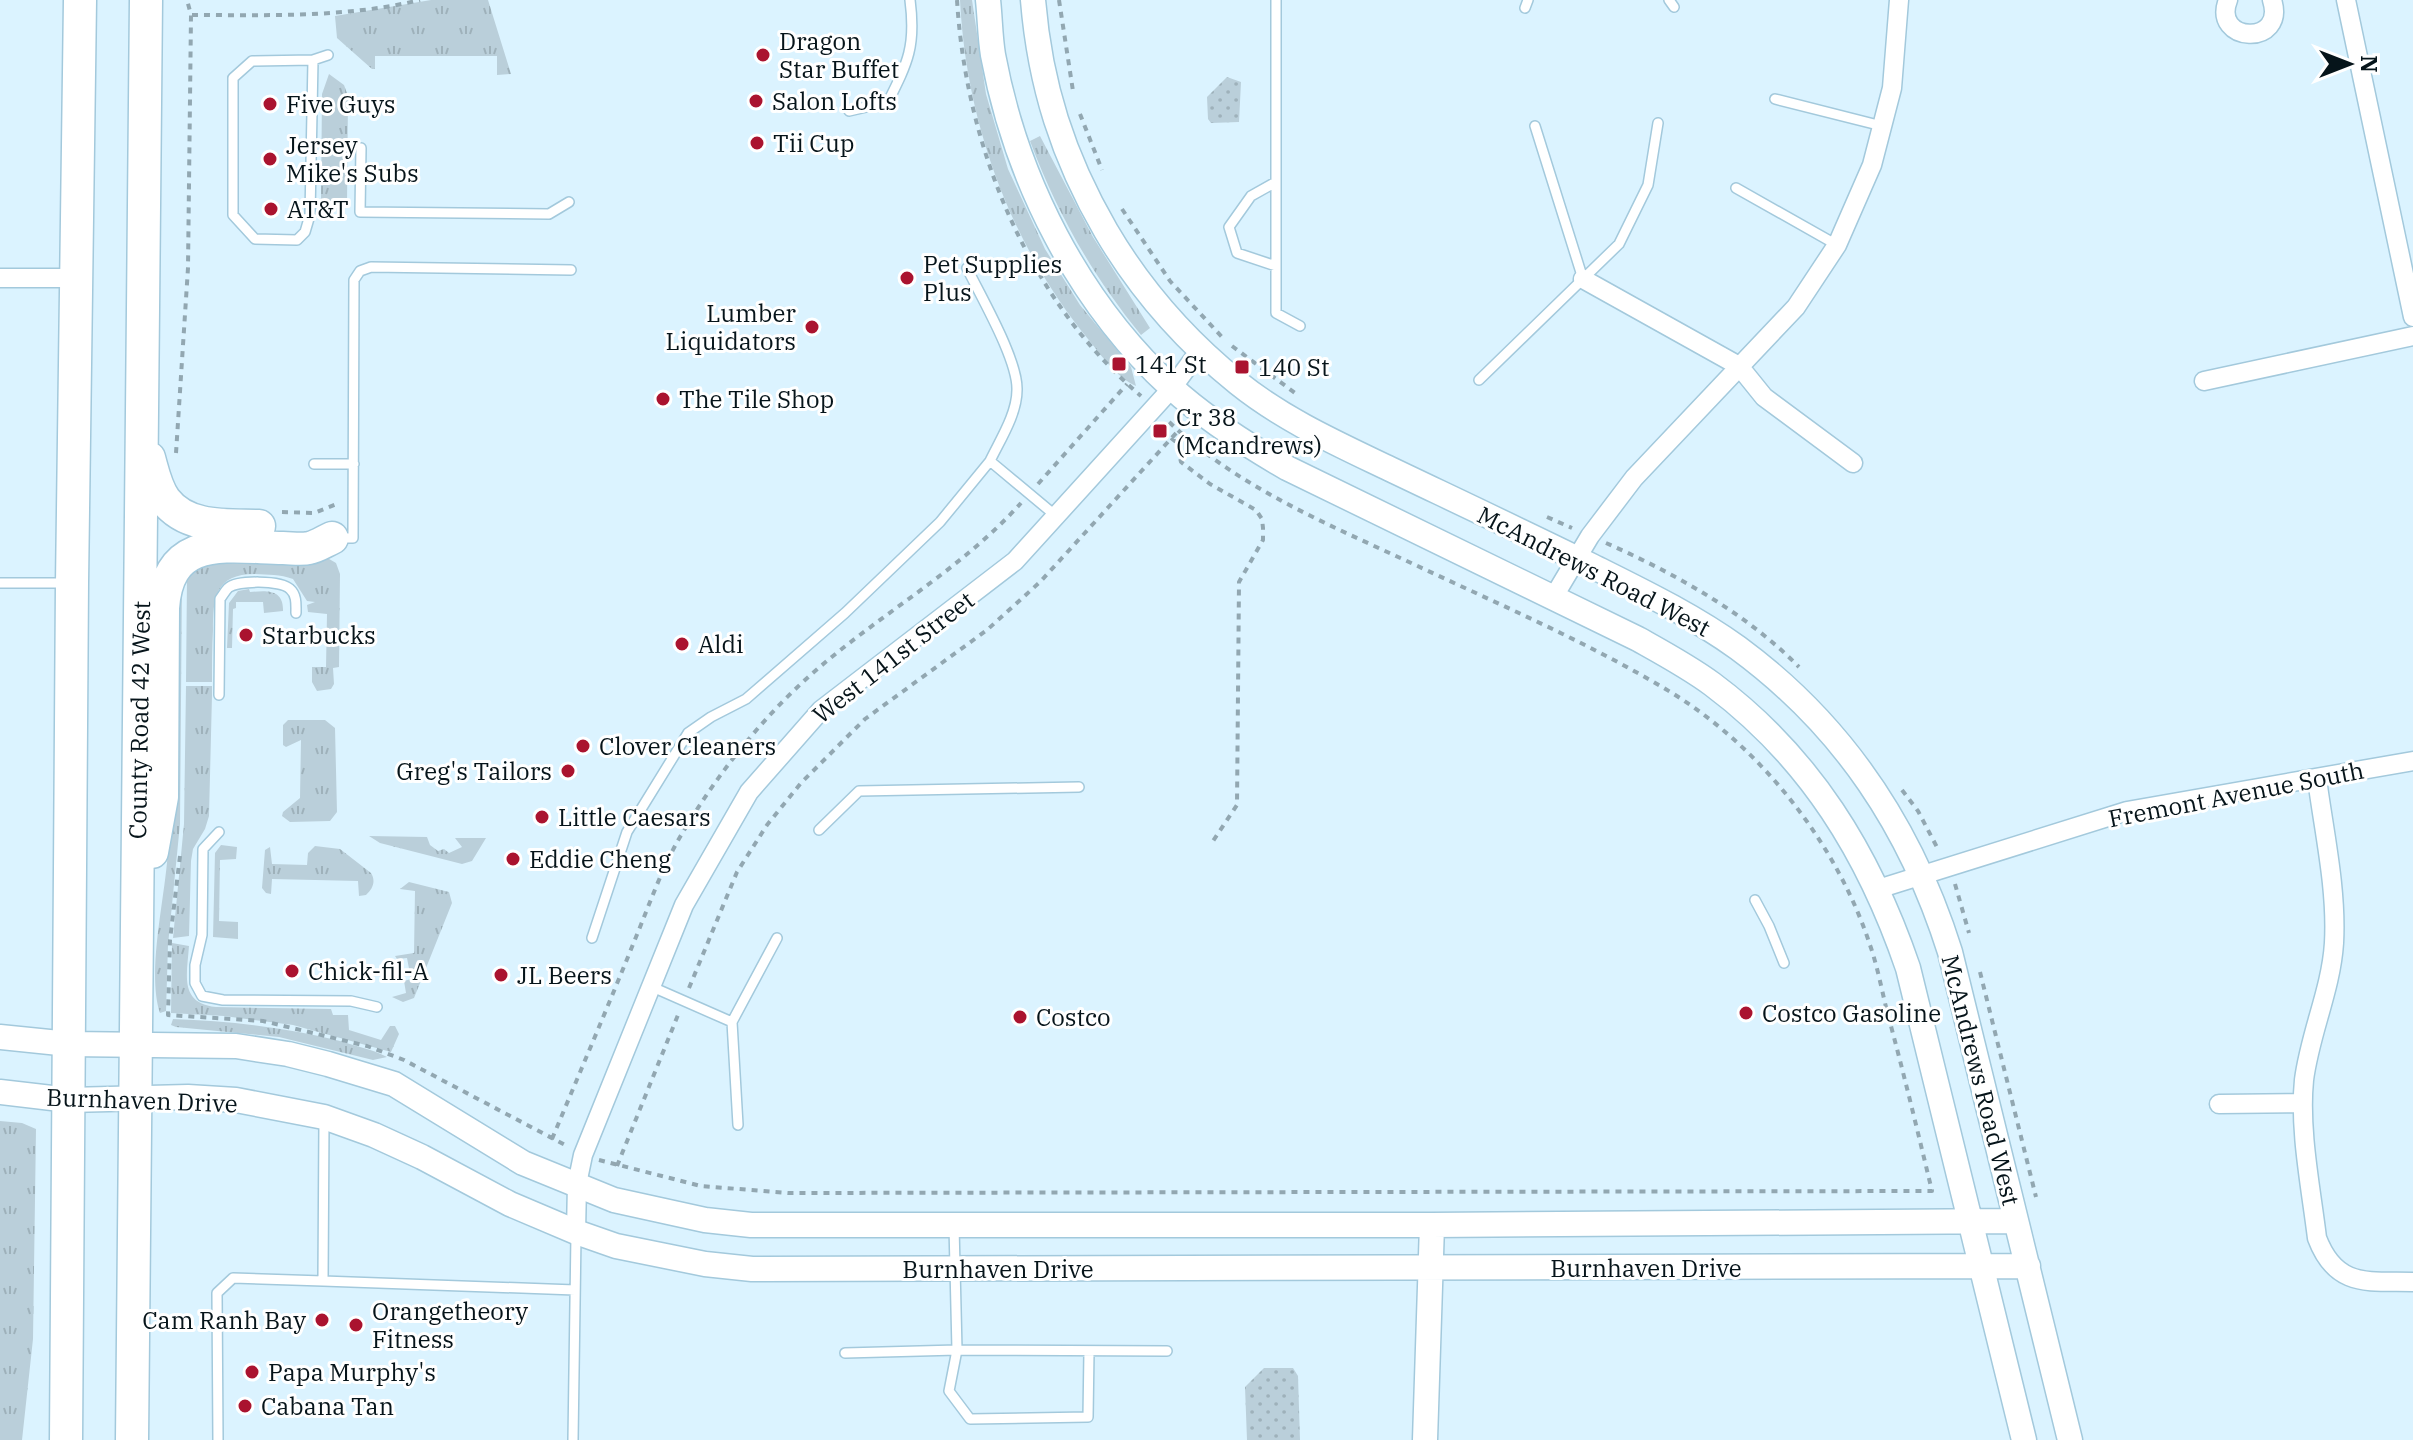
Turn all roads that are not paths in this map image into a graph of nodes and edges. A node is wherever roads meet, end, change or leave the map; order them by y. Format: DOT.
graph roads {
  1 [pos="80,0"];
  2 [pos="146,0"];
  3 [pos="910,0"];
  4 [pos="988,0"];
  5 [pos="1033,0"];
  6 [pos="1276,0"];
  7 [pos="1899,0"];
  8 [pos="2228,0"];
  9 [pos="2346,0"];
  10 [pos="2279,1"];
  11 [pos="328,55"];
  12 [pos="313,60"];
  13 [pos="1775,99"];
  14 [pos="849,111"];
  15 [pos="1658,123"];
  16 [pos="1535,126"];
  17 [pos="1882,126"];
  18 [pos="361,148"];
  19 [pos="1276,182"];
  20 [pos="1736,188"];
  21 [pos="569,202"];
  22 [pos="1837,245"];
  23 [pos="1276,266"];
  24 [pos="967,268"];
  25 [pos="571,270"];
  26 [pos="0,278"];
  27 [pos="76,278"];
  28 [pos="1583,279"];
  29 [pos="2413,317"];
  30 [pos="1300,326"];
  31 [pos="2413,336"];
  32 [pos="1200,350"];
  33 [pos="1739,366"];
  34 [pos="1479,380"];
  35 [pos="2204,381"];
  36 [pos="1172,388"];
  37 [pos="142,435"];
  38 [pos="990,461"];
  39 [pos="1853,463"];
  40 [pos="314,464"];
  41 [pos="354,464"];
  42 [pos="1056,516"];
  43 [pos="332,538"];
  44 [pos="1576,558"];
  45 [pos="0,583"];
  46 [pos="72,583"];
  47 [pos="1553,598"];
  48 [pos="296,613"];
  49 [pos="219,695"];
  50 [pos="2413,761"];
  51 [pos="2317,779"];
  52 [pos="1079,787"];
  53 [pos="819,830"];
  54 [pos="219,832"];
  55 [pos="1923,875"];
  56 [pos="1878,889"];
  57 [pos="1755,900"];
  58 [pos="135,937"];
  59 [pos="592,938"];
  60 [pos="777,938"];
  61 [pos="1784,963"];
  62 [pos="650,986"];
  63 [pos="377,1007"];
  64 [pos="732,1022"];
  65 [pos="0,1037"];
  66 [pos="69,1044"];
  67 [pos="135,1045"];
  68 [pos="0,1092"];
  69 [pos="135,1098"];
  70 [pos="69,1100"];
  71 [pos="2302,1103"];
  72 [pos="2219,1104"];
  73 [pos="324,1117"];
  74 [pos="738,1125"];
  75 [pos="577,1184"];
  76 [pos="1970,1221"];
  77 [pos="2016,1221"];
  78 [pos="1432,1225"];
  79 [pos="954,1226"];
  80 [pos="576,1232"];
  81 [pos="2028,1266"];
  82 [pos="1429,1268"];
  83 [pos="1982,1268"];
  84 [pos="954,1269"];
  85 [pos="323,1281"];
  86 [pos="2413,1282"];
  87 [pos="575,1290"];
  88 [pos="957,1350"];
  89 [pos="1167,1351"];
  90 [pos="1089,1352"];
  91 [pos="845,1353"];
  92 [pos="66,1440"];
  93 [pos="132,1440"];
  94 [pos="218,1440"];
  95 [pos="573,1440"];
  96 [pos="1425,1440"];
  97 [pos="2024,1440"];
  98 [pos="2070,1440"];
  1 -- 27 [label="highway"];
  2 -- 37 [label="highway, County Road 42 West"];
  3 -- 14 [label="lane"];
  4 -- 36 [label="street, McAndrews Road West"];
  5 -- 32 [label="street, McAndrews Road West"];
  6 -- 19 [label="lane"];
  7 -- 17 [label="street"];
  8 -- 10 [label="street"];
  9 -- 29 [label="street"];
  11 -- 12 [label="lane"];
  12 -- 12 [label="lane"];
  13 -- 17 [label="lane"];
  15 -- 28 [label="lane"];
  16 -- 28 [label="lane"];
  17 -- 22 [label="street"];
  18 -- 21 [label="lane"];
  19 -- 23 [label="lane"];
  19 -- 23 [label="lane"];
  20 -- 22 [label="lane"];
  22 -- 33 [label="street"];
  23 -- 30 [label="lane"];
  24 -- 38 [label="lane"];
  25 -- 41 [label="lane"];
  26 -- 27 [label="street"];
  27 -- 46 [label="highway"];
  28 -- 33 [label="street"];
  28 -- 34 [label="lane"];
  31 -- 35 [label="street"];
  32 -- 36 [label="street, West 141st Street"];
  32 -- 44 [label="street, McAndrews Road West"];
  33 -- 39 [label="street"];
  33 -- 44 [label="street"];
  36 -- 42 [label="street, West 141st Street"];
  36 -- 47 [label="street, McAndrews Road West"];
  37 -- 43 [label="highway"];
  37 -- 58 [label="highway, County Road 42 West"];
  38 -- 42 [label="lane"];
  38 -- 59 [label="lane"];
  40 -- 41 [label="lane"];
  41 -- 43 [label="lane"];
  42 -- 62 [label="street, West 141st Street"];
  43 -- 58 [label="highway"];
  44 -- 47 [label="street"];
  44 -- 55 [label="street, McAndrews Road West"];
  45 -- 46 [label="lane"];
  46 -- 66 [label="highway"];
  47 -- 56 [label="street, McAndrews Road West"];
  48 -- 49 [label="lane"];
  50 -- 51 [label="street, Fremont Avenue South"];
  51 -- 55 [label="street, Fremont Avenue South"];
  51 -- 71 [label="street"];
  52 -- 53 [label="lane"];
  54 -- 63 [label="lane"];
  55 -- 56 [label="street, Fremont Avenue South"];
  55 -- 77 [label="street, McAndrews Road West"];
  56 -- 76 [label="street, McAndrews Road West"];
  57 -- 61 [label="lane"];
  58 -- 67 [label="highway, County Road 42 West"];
  60 -- 64 [label="lane"];
  62 -- 64 [label="lane"];
  62 -- 75 [label="street, West 141st Street"];
  64 -- 74 [label="lane"];
  65 -- 66 [label="street, Burnhaven Drive"];
  66 -- 67 [label="street, Burnhaven Drive"];
  66 -- 70 [label="highway"];
  67 -- 69 [label="highway, County Road 42 West"];
  67 -- 75 [label="street, Burnhaven Drive"];
  68 -- 70 [label="street, Burnhaven Drive"];
  69 -- 70 [label="street, Burnhaven Drive"];
  69 -- 73 [label="street, Burnhaven Drive"];
  69 -- 93 [label="highway, County Road 42 West"];
  70 -- 92 [label="highway"];
  71 -- 72 [label="street"];
  71 -- 86 [label="street"];
  73 -- 80 [label="street, Burnhaven Drive"];
  73 -- 85 [label="lane"];
  75 -- 79 [label="street, Burnhaven Drive"];
  75 -- 80 [label="street, West 141st Street"];
  76 -- 77 [label="street, Burnhaven Drive"];
  76 -- 78 [label="street, Burnhaven Drive"];
  76 -- 83 [label="street, McAndrews Road West"];
  77 -- 81 [label="street, McAndrews Road West"];
  78 -- 79 [label="street, Burnhaven Drive"];
  78 -- 82 [label="street"];
  79 -- 84 [label="lane"];
  80 -- 84 [label="street, Burnhaven Drive"];
  80 -- 87 [label="lane"];
  81 -- 83 [label="street, Burnhaven Drive"];
  81 -- 98 [label="street, McAndrews Road West"];
  82 -- 83 [label="street, Burnhaven Drive"];
  82 -- 84 [label="street, Burnhaven Drive"];
  82 -- 96 [label="street"];
  83 -- 97 [label="street, McAndrews Road West"];
  84 -- 88 [label="lane"];
  85 -- 87 [label="lane"];
  85 -- 94 [label="lane"];
  87 -- 95 [label="lane"];
  88 -- 90 [label="lane"];
  88 -- 90 [label="lane"];
  88 -- 91 [label="lane"];
  89 -- 90 [label="lane"];
}
